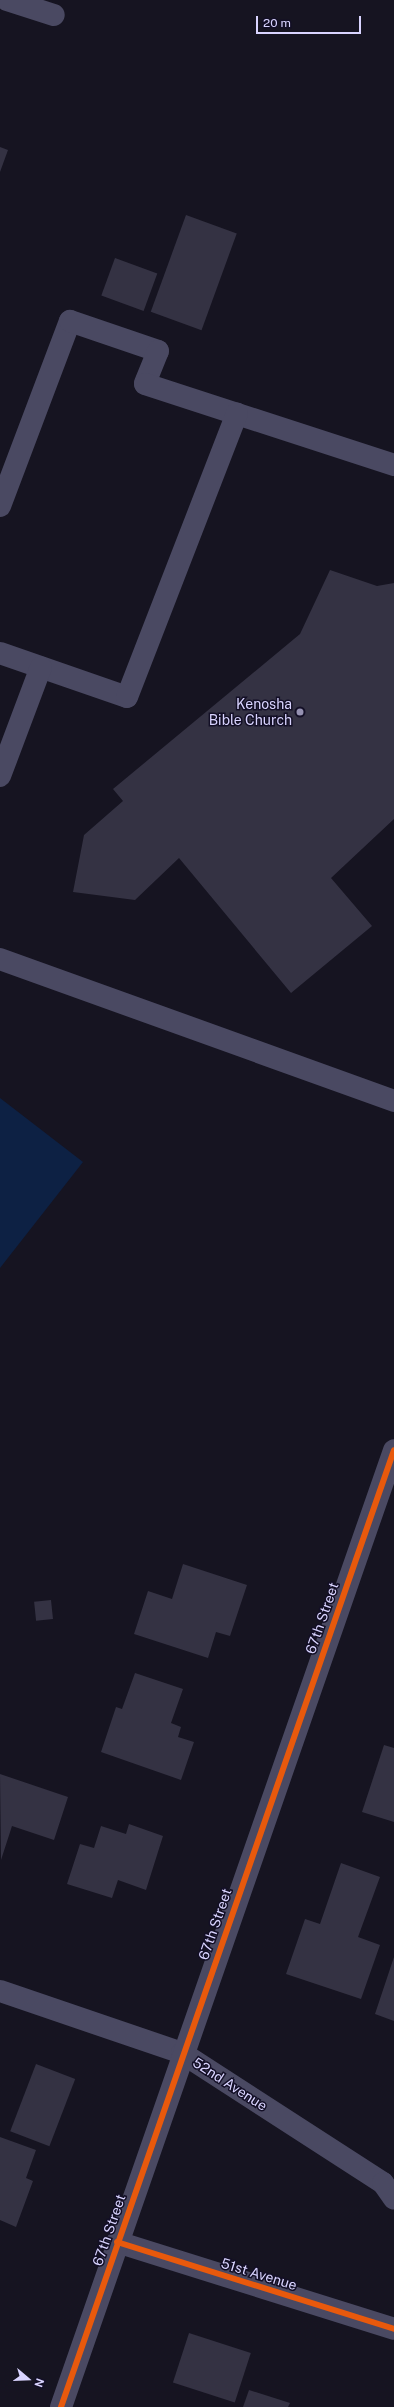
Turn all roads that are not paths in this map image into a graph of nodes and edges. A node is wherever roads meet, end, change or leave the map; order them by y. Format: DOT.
graph roads {
  1 [pos="7,0"];
  2 [pos="54,15"];
  3 [pos="237,414"];
  4 [pos="394,465"];
  5 [pos="0,506"];
  6 [pos="0,653"];
  7 [pos="41,667"];
  8 [pos="0,776"];
  9 [pos="0,959"];
  10 [pos="394,1100"];
  11 [pos="394,1450"];
  12 [pos="0,1991"];
  13 [pos="182,2053"];
  14 [pos="394,2199"];
  15 [pos="117,2242"];
  16 [pos="394,2329"];
  17 [pos="61,2407"];
  1 -- 2 [label="street"];
  3 -- 4 [label="street"];
  3 -- 5 [label="street"];
  3 -- 7 [label="street"];
  6 -- 7 [label="street"];
  7 -- 8 [label="street"];
  9 -- 10 [label="street"];
  11 -- 13 [label="street, 67th Street"];
  12 -- 13 [label="street, 52nd Avenue"];
  13 -- 14 [label="street, 52nd Avenue"];
  13 -- 15 [label="street, 67th Street"];
  15 -- 16 [label="street, 51st Avenue"];
  15 -- 17 [label="street, 67th Street"];
}
